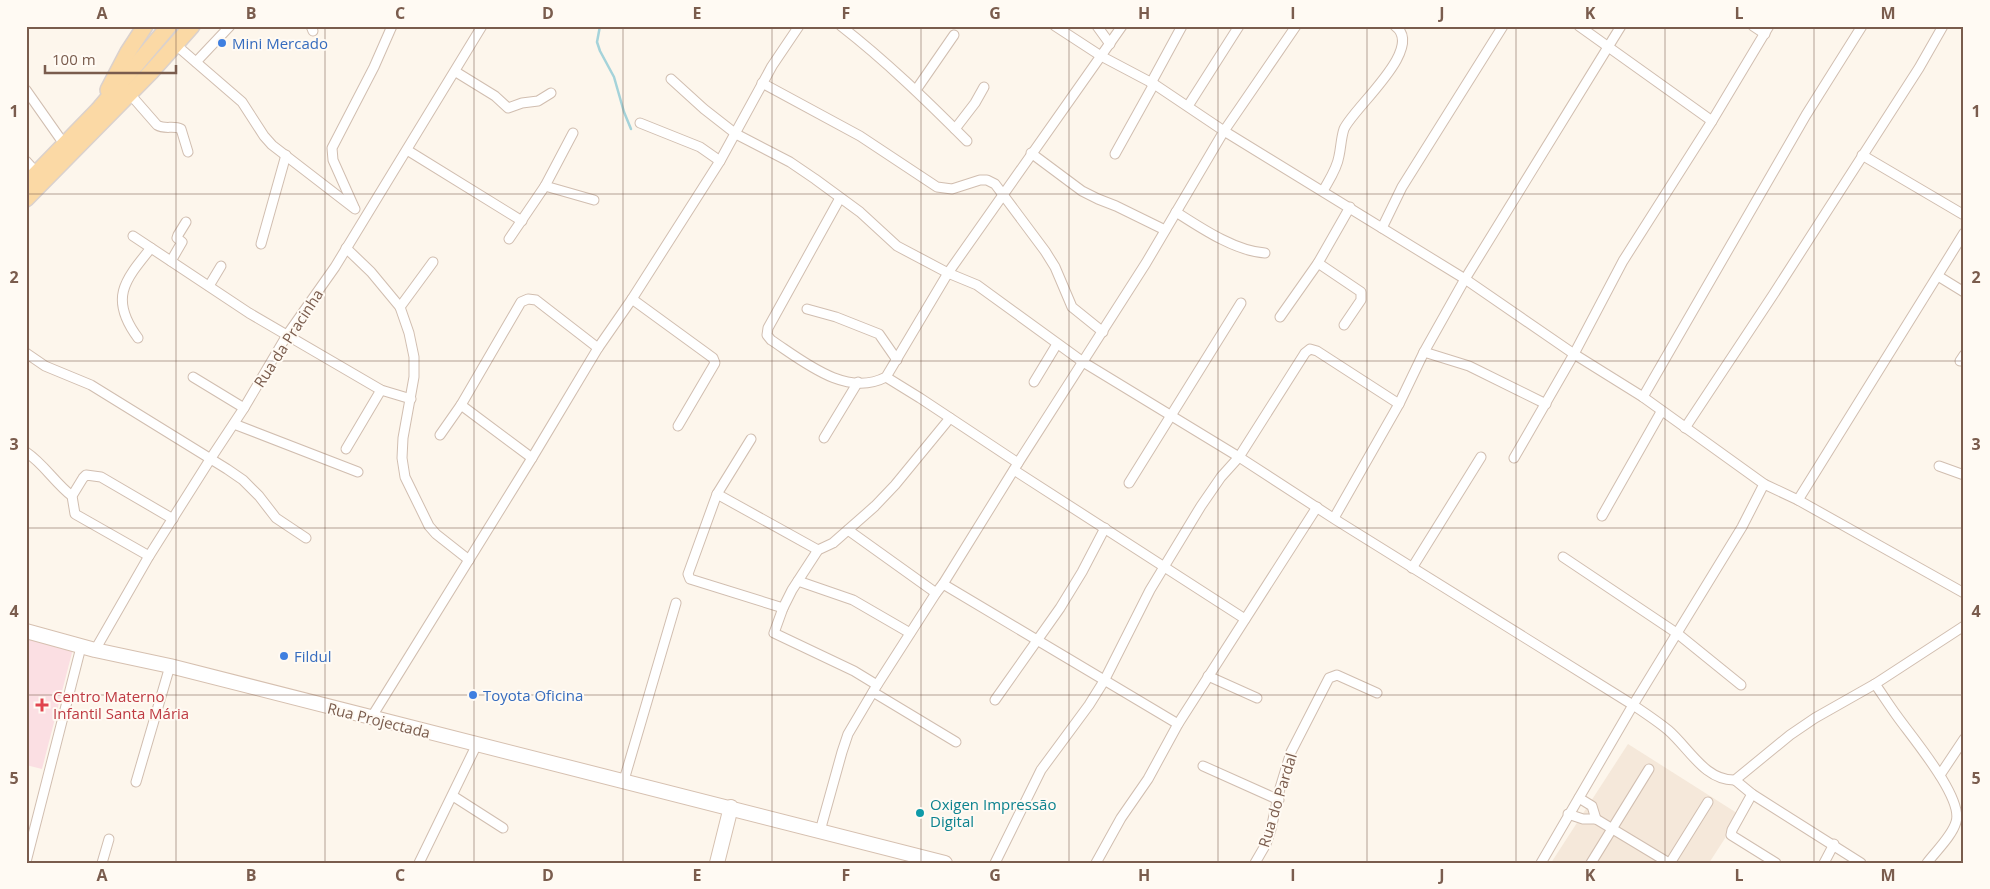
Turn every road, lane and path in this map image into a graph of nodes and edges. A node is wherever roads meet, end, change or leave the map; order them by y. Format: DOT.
graph roads {
  1 [pos="145,26"];
  2 [pos="169,26"];
  3 [pos="192,26"];
  4 [pos="230,26"];
  5 [pos="392,26"];
  6 [pos="482,26"];
  7 [pos="799,26"];
  8 [pos="841,26"];
  9 [pos="1055,26"];
  10 [pos="1097,26"];
  11 [pos="1122,26"];
  12 [pos="1182,26"];
  13 [pos="1239,26"];
  14 [pos="1296,26"];
  15 [pos="1395,26"];
  16 [pos="1503,26"];
  17 [pos="1579,26"];
  18 [pos="1621,26"];
  19 [pos="1753,26"];
  20 [pos="1862,26"];
  21 [pos="1943,26"];
  22 [pos="1767,30"];
  23 [pos="954,35"];
  24 [pos="1110,44"];
  25 [pos="176,45"];
  26 [pos="1609,47"];
  27 [pos="1101,56"];
  28 [pos="196,62"];
  29 [pos="456,72"];
  30 [pos="671,79"];
  31 [pos="762,83"];
  32 [pos="1152,84"];
  33 [pos="984,87"];
  34 [pos="26,90"];
  35 [pos="916,90"];
  36 [pos="130,93"];
  37 [pos="551,93"];
  38 [pos="1188,106"];
  39 [pos="98,110"];
  40 [pos="1712,121"];
  41 [pos="640,123"];
  42 [pos="955,129"];
  43 [pos="1224,131"];
  44 [pos="573,133"];
  45 [pos="736,134"];
  46 [pos="967,141"];
  47 [pos="64,144"];
  48 [pos="407,150"];
  49 [pos="188,152"];
  50 [pos="1031,153"];
  51 [pos="286,154"];
  52 [pos="1115,154"];
  53 [pos="1862,155"];
  54 [pos="26,161"];
  55 [pos="720,161"];
  56 [pos="37,173"];
  57 [pos="26,184"];
  58 [pos="545,186"];
  59 [pos="1323,191"];
  60 [pos="1002,195"];
  61 [pos="840,198"];
  62 [pos="26,200"];
  63 [pos="594,200"];
  64 [pos="1350,207"];
  65 [pos="355,209"];
  66 [pos="1176,212"];
  67 [pos="1964,215"];
  68 [pos="366,217"];
  69 [pos="522,221"];
  70 [pos="186,222"];
  71 [pos="1382,228"];
  72 [pos="1165,230"];
  73 [pos="1964,233"];
  74 [pos="134,236"];
  75 [pos="509,239"];
  76 [pos="261,244"];
  77 [pos="151,248"];
  78 [pos="346,248"];
  79 [pos="1265,253"];
  80 [pos="171,261"];
  81 [pos="433,262"];
  82 [pos="1318,263"];
  83 [pos="221,266"];
  84 [pos="948,273"];
  85 [pos="1938,276"];
  86 [pos="1465,279"];
  87 [pos="208,286"];
  88 [pos="1964,292"];
  89 [pos="632,299"];
  90 [pos="1241,303"];
  91 [pos="400,307"];
  92 [pos="807,309"];
  93 [pos="1280,318"];
  94 [pos="1344,325"];
  95 [pos="1103,332"];
  96 [pos="287,335"];
  97 [pos="138,338"];
  98 [pos="1057,344"];
  99 [pos="598,348"];
  100 [pos="1424,352"];
  101 [pos="26,354"];
  102 [pos="1574,354"];
  103 [pos="897,360"];
  104 [pos="1083,362"];
  105 [pos="194,377"];
  106 [pos="886,377"];
  107 [pos="858,382"];
  108 [pos="1034,382"];
  109 [pos="381,390"];
  110 [pos="1643,398"];
  111 [pos="411,399"];
  112 [pos="1399,404"];
  113 [pos="1546,404"];
  114 [pos="461,405"];
  115 [pos="244,408"];
  116 [pos="1661,412"];
  117 [pos="1172,416"];
  118 [pos="950,418"];
  119 [pos="234,424"];
  120 [pos="678,426"];
  121 [pos="1685,428"];
  122 [pos="440,436"];
  123 [pos="824,438"];
  124 [pos="750,439"];
  125 [pos="346,449"];
  126 [pos="26,452"];
  127 [pos="1239,457"];
  128 [pos="1481,457"];
  129 [pos="211,458"];
  130 [pos="532,458"];
  131 [pos="1514,458"];
  132 [pos="1016,466"];
  133 [pos="1939,466"];
  134 [pos="358,472"];
  135 [pos="1964,475"];
  136 [pos="1129,483"];
  137 [pos="1764,484"];
  138 [pos="717,494"];
  139 [pos="72,496"];
  140 [pos="1798,500"];
  141 [pos="1316,507"];
  142 [pos="1602,516"];
  143 [pos="1334,518"];
  144 [pos="173,520"];
  145 [pos="1105,528"];
  146 [pos="848,530"];
  147 [pos="306,538"];
  148 [pos="818,550"];
  149 [pos="150,556"];
  150 [pos="1563,557"];
  151 [pos="469,560"];
  152 [pos="1163,568"];
  153 [pos="1412,568"];
  154 [pos="798,581"];
  155 [pos="943,584"];
  156 [pos="936,593"];
  157 [pos="1964,593"];
  158 [pos="676,603"];
  159 [pos="783,608"];
  160 [pos="1245,618"];
  161 [pos="1964,626"];
  162 [pos="26,631"];
  163 [pos="910,633"];
  164 [pos="1678,634"];
  165 [pos="1038,641"];
  166 [pos="88,648"];
  167 [pos="170,666"];
  168 [pos="1208,676"];
  169 [pos="1104,681"];
  170 [pos="1875,684"];
  171 [pos="1741,685"];
  172 [pos="875,688"];
  173 [pos="1377,693"];
  174 [pos="1257,698"];
  175 [pos="994,700"];
  176 [pos="1633,705"];
  177 [pos="371,718"];
  178 [pos="1178,724"];
  179 [pos="1964,739"];
  180 [pos="956,742"];
  181 [pos="477,744"];
  182 [pos="1203,766"];
  183 [pos="1649,769"];
  184 [pos="1940,775"];
  185 [pos="624,780"];
  186 [pos="1735,780"];
  187 [pos="136,782"];
  188 [pos="1752,794"];
  189 [pos="453,796"];
  190 [pos="1578,798"];
  191 [pos="1279,800"];
  192 [pos="1708,802"];
  193 [pos="731,807"];
  194 [pos="1568,814"];
  195 [pos="1596,819"];
  196 [pos="504,828"];
  197 [pos="1612,829"];
  198 [pos="820,831"];
  199 [pos="110,839"];
  200 [pos="1834,844"];
  201 [pos="27,858"];
  202 [pos="102,863"];
  203 [pos="419,863"];
  204 [pos="717,863"];
  205 [pos="946,863"];
  206 [pos="995,863"];
  207 [pos="1096,863"];
  208 [pos="1255,863"];
  209 [pos="1541,863"];
  210 [pos="1591,863"];
  211 [pos="1669,863"];
  212 [pos="1776,863"];
  213 [pos="1824,863"];
  214 [pos="1861,863"];
  215 [pos="1927,863"];
  1 -- 39 [label="main road"];
  2 -- 39 [label="main road"];
  3 -- 25 [label="main road"];
  4 -- 28 [label="street"];
  5 -- 65 [label="street"];
  6 -- 29 [label="street, Rua da Pracinha"];
  7 -- 31 [label="street"];
  8 -- 35 [label="street"];
  9 -- 27 [label="street"];
  10 -- 24 [label="street"];
  11 -- 24 [label="street"];
  12 -- 32 [label="street"];
  13 -- 38 [label="street"];
  14 -- 43 [label="street"];
  15 -- 59 [label="street"];
  16 -- 71 [label="street"];
  17 -- 26 [label="street"];
  18 -- 26 [label="street"];
  19 -- 22 [label="street"];
  20 -- 110 [label="street"];
  21 -- 53 [label="street"];
  22 -- 40 [label="street"];
  23 -- 35 [label="street"];
  24 -- 27 [label="street"];
  25 -- 28 [label="street"];
  25 -- 36 [label="main road"];
  26 -- 40 [label="street"];
  26 -- 86 [label="street"];
  27 -- 32 [label="street"];
  27 -- 50 [label="street"];
  28 -- 51 [label="street"];
  29 -- 37 [label="street"];
  29 -- 48 [label="street, Rua da Pracinha"];
  30 -- 45 [label="street"];
  31 -- 45 [label="street"];
  31 -- 60 [label="street"];
  32 -- 38 [label="street"];
  32 -- 52 [label="street"];
  33 -- 42 [label="street"];
  34 -- 47 [label="street"];
  35 -- 42 [label="street"];
  36 -- 49 [label="street"];
  36 -- 62 [label="main road"];
  38 -- 43 [label="street"];
  39 -- 47 [label="main road"];
  40 -- 102 [label="street"];
  41 -- 55 [label="street"];
  42 -- 46 [label="street"];
  43 -- 59 [label="street"];
  43 -- 66 [label="street"];
  44 -- 58 [label="street"];
  45 -- 55 [label="street"];
  45 -- 61 [label="street"];
  47 -- 56 [label="main road"];
  48 -- 68 [label="street, Rua da Pracinha"];
  48 -- 69 [label="street"];
  50 -- 60 [label="street"];
  50 -- 72 [label="street"];
  51 -- 65 [label="street"];
  51 -- 76 [label="street"];
  53 -- 67 [label="street"];
  53 -- 121 [label="street"];
  54 -- 56 [label="street"];
  55 -- 89 [label="street"];
  56 -- 57 [label="main road"];
  58 -- 63 [label="street"];
  58 -- 69 [label="street"];
  59 -- 64 [label="street"];
  60 -- 84 [label="street"];
  60 -- 95 [label="street"];
  61 -- 84 [label="street"];
  61 -- 107 [label="street"];
  64 -- 71 [label="street"];
  64 -- 82 [label="street"];
  65 -- 68 [label="street"];
  66 -- 72 [label="street"];
  66 -- 79 [label="street"];
  68 -- 78 [label="street, Rua da Pracinha"];
  69 -- 75 [label="street"];
  70 -- 80 [label="street"];
  71 -- 86 [label="street"];
  72 -- 95 [label="street"];
  73 -- 85 [label="street"];
  74 -- 77 [label="street"];
  77 -- 80 [label="street"];
  77 -- 97 [label="street"];
  78 -- 91 [label="street"];
  78 -- 96 [label="street, Rua da Pracinha"];
  80 -- 87 [label="street"];
  81 -- 91 [label="street"];
  82 -- 93 [label="street"];
  82 -- 94 [label="street"];
  83 -- 87 [label="street"];
  84 -- 98 [label="street"];
  84 -- 103 [label="street"];
  85 -- 88 [label="street"];
  85 -- 140 [label="street"];
  86 -- 100 [label="street"];
  86 -- 102 [label="street"];
  87 -- 96 [label="street"];
  89 -- 99 [label="street"];
  89 -- 120 [label="street"];
  90 -- 117 [label="street"];
  91 -- 111 [label="street"];
  92 -- 103 [label="street"];
  95 -- 104 [label="street"];
  96 -- 109 [label="street"];
  96 -- 115 [label="street, Rua da Pracinha"];
  98 -- 104 [label="street"];
  98 -- 108 [label="street"];
  99 -- 114 [label="street"];
  99 -- 130 [label="street"];
  100 -- 112 [label="street"];
  100 -- 113 [label="street"];
  101 -- 129 [label="street"];
  102 -- 110 [label="street"];
  102 -- 113 [label="street"];
  103 -- 106 [label="street"];
  104 -- 117 [label="street"];
  104 -- 132 [label="street"];
  105 -- 115 [label="street"];
  106 -- 107 [label="street"];
  106 -- 118 [label="street"];
  107 -- 123 [label="street"];
  109 -- 111 [label="street"];
  109 -- 125 [label="street"];
  110 -- 116 [label="street"];
  111 -- 151 [label="street"];
  112 -- 127 [label="street"];
  112 -- 143 [label="street"];
  113 -- 131 [label="street"];
  114 -- 122 [label="street"];
  114 -- 130 [label="street"];
  115 -- 119 [label="street, Rua da Pracinha"];
  116 -- 121 [label="street"];
  116 -- 142 [label="street"];
  117 -- 127 [label="street"];
  117 -- 136 [label="street"];
  118 -- 132 [label="street"];
  118 -- 146 [label="street"];
  119 -- 129 [label="street, Rua da Pracinha"];
  119 -- 134 [label="street"];
  121 -- 137 [label="street"];
  124 -- 138 [label="street"];
  126 -- 139 [label="street"];
  127 -- 141 [label="street"];
  127 -- 152 [label="street"];
  128 -- 153 [label="street"];
  129 -- 144 [label="street, Rua da Pracinha"];
  129 -- 147 [label="street"];
  130 -- 151 [label="street"];
  132 -- 145 [label="street"];
  132 -- 155 [label="street"];
  133 -- 135 [label="street"];
  137 -- 140 [label="street"];
  137 -- 164 [label="street"];
  138 -- 148 [label="street"];
  138 -- 159 [label="street"];
  139 -- 144 [label="street"];
  139 -- 149 [label="street"];
  140 -- 157 [label="street"];
  141 -- 143 [label="street"];
  141 -- 160 [label="street"];
  143 -- 153 [label="street"];
  144 -- 149 [label="street, Rua da Pracinha"];
  145 -- 152 [label="street"];
  145 -- 165 [label="street"];
  146 -- 148 [label="street"];
  146 -- 156 [label="street"];
  148 -- 154 [label="street"];
  149 -- 166 [label="street, Rua da Pracinha"];
  150 -- 164 [label="street"];
  151 -- 177 [label="street"];
  152 -- 160 [label="street"];
  152 -- 169 [label="street"];
  153 -- 176 [label="street"];
  154 -- 159 [label="street"];
  154 -- 163 [label="street"];
  155 -- 156 [label="street"];
  155 -- 165 [label="street"];
  156 -- 163 [label="street"];
  158 -- 185 [label="street"];
  159 -- 172 [label="street"];
  160 -- 168 [label="street"];
  161 -- 170 [label="street"];
  162 -- 166 [label="main road, Rua Projectada"];
  163 -- 172 [label="street"];
  164 -- 171 [label="street"];
  164 -- 176 [label="street"];
  165 -- 169 [label="street"];
  165 -- 175 [label="street"];
  166 -- 167 [label="main road, Rua Projectada"];
  166 -- 201 [label="street, Rua da Pracinha"];
  167 -- 177 [label="main road, Rua Projectada"];
  167 -- 187 [label="street"];
  168 -- 174 [label="street"];
  168 -- 178 [label="street"];
  169 -- 178 [label="street"];
  169 -- 206 [label="street"];
  170 -- 184 [label="street"];
  170 -- 186 [label="street"];
  172 -- 180 [label="street"];
  172 -- 198 [label="street"];
  173 -- 191 [label="street, Rua do Pardal"];
  176 -- 186 [label="street"];
  176 -- 190 [label="street"];
  177 -- 181 [label="main road, Rua Projectada"];
  178 -- 207 [label="street"];
  179 -- 184 [label="street"];
  181 -- 185 [label="main road, Rua Projectada"];
  181 -- 189 [label="street"];
  182 -- 191 [label="street"];
  183 -- 197 [label="street"];
  184 -- 215 [label="street"];
  185 -- 193 [label="main road, Rua Projectada"];
  186 -- 188 [label="street"];
  188 -- 200 [label="street"];
  188 -- 212 [label="street"];
  189 -- 196 [label="street"];
  189 -- 203 [label="street"];
  190 -- 194 [label="street"];
  190 -- 195 [label="street"];
  191 -- 208 [label="street, Rua do Pardal"];
  192 -- 211 [label="street"];
  193 -- 198 [label="main road, Rua Projectada"];
  193 -- 204 [label="main road"];
  194 -- 195 [label="street"];
  194 -- 209 [label="street"];
  195 -- 197 [label="street"];
  197 -- 210 [label="street"];
  197 -- 211 [label="street"];
  198 -- 205 [label="main road, Rua Projectada"];
  199 -- 202 [label="street"];
  200 -- 213 [label="street"];
  200 -- 214 [label="street"];
}
